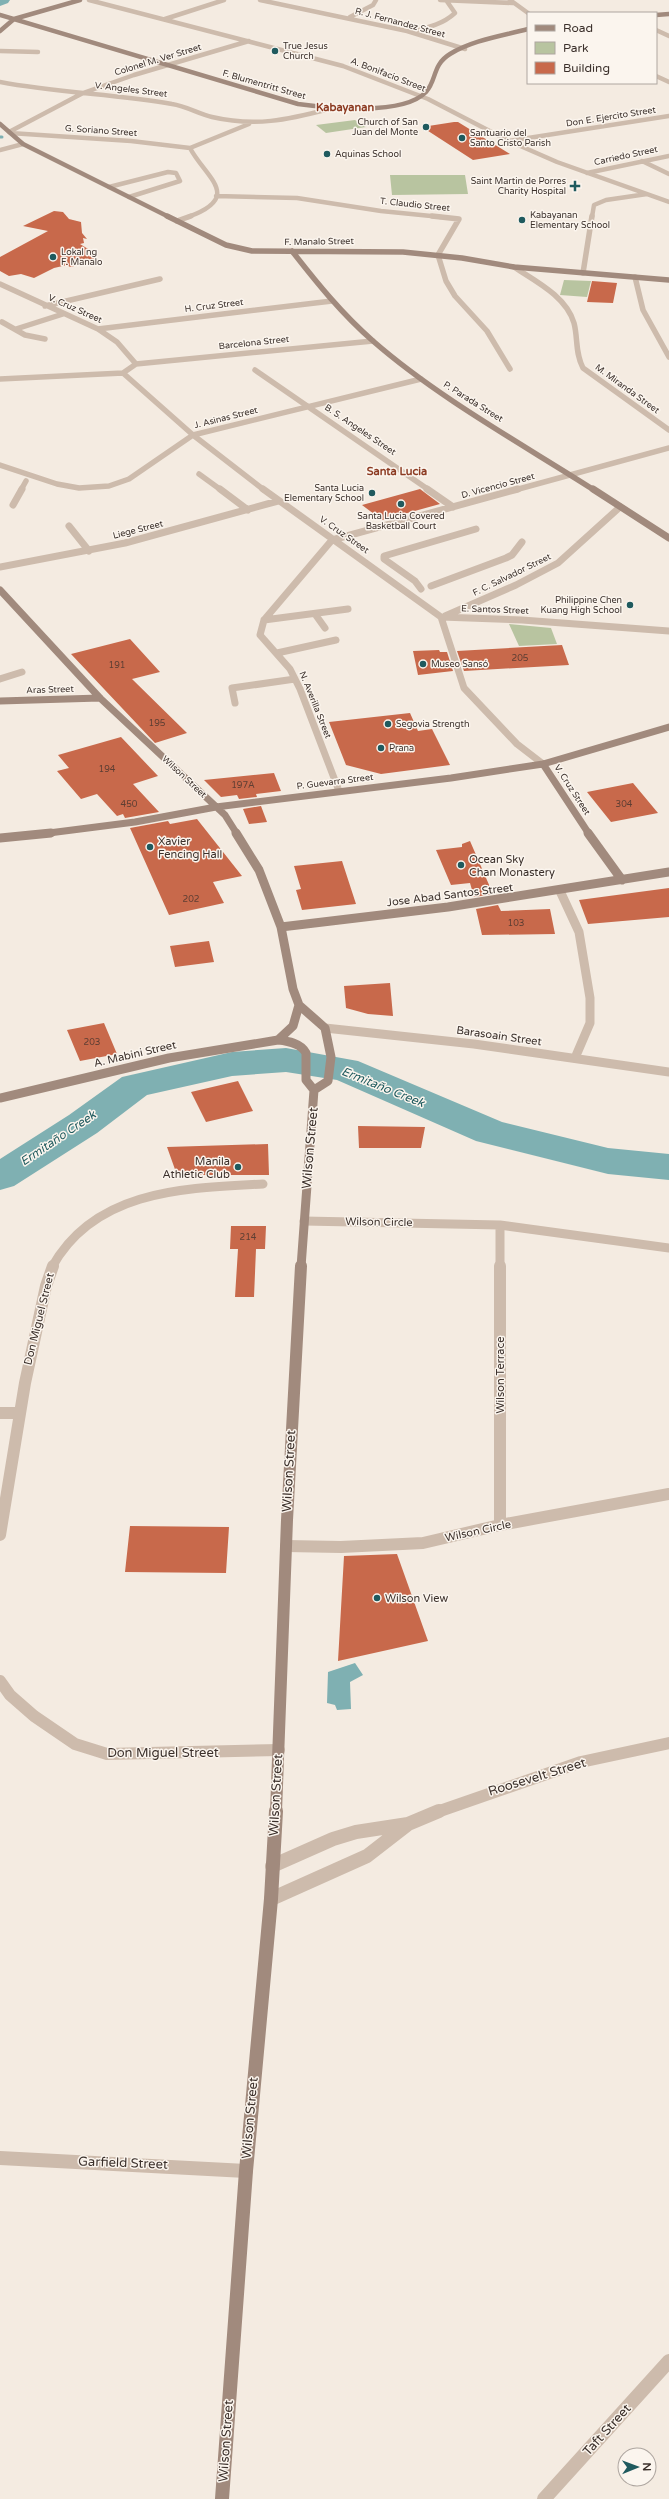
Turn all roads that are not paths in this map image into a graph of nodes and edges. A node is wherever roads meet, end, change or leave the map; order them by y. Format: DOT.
graph roads {
  1 [pos="80,0"];
  2 [pos="89,0"];
  3 [pos="224,0"];
  4 [pos="260,0"];
  5 [pos="376,0"];
  6 [pos="440,0"];
  7 [pos="446,0"];
  8 [pos="511,2"];
  9 [pos="527,12"];
  10 [pos="669,14"];
  11 [pos="0,15"];
  12 [pos="657,15"];
  13 [pos="350,17"];
  14 [pos="14,19"];
  15 [pos="165,19"];
  16 [pos="527,29"];
  17 [pos="0,30"];
  18 [pos="657,30"];
  19 [pos="410,32"];
  20 [pos="669,36"];
  21 [pos="250,41"];
  22 [pos="464,49"];
  23 [pos="0,51"];
  24 [pos="38,52"];
  25 [pos="167,65"];
  26 [pos="657,76"];
  27 [pos="0,82"];
  28 [pos="669,82"];
  29 [pos="83,92"];
  30 [pos="420,96"];
  31 [pos="329,109"];
  32 [pos="669,116"];
  33 [pos="251,123"];
  34 [pos="0,124"];
  35 [pos="9,132"];
  36 [pos="509,142"];
  37 [pos="24,144"];
  38 [pos="190,148"];
  39 [pos="0,150"];
  40 [pos="669,156"];
  41 [pos="642,161"];
  42 [pos="587,172"];
  43 [pos="669,174"];
  44 [pos="109,187"];
  45 [pos="649,194"];
  46 [pos="216,196"];
  47 [pos="129,197"];
  48 [pos="669,202"];
  49 [pos="177,221"];
  50 [pos="292,251"];
  51 [pos="438,255"];
  52 [pos="514,267"];
  53 [pos="583,273"];
  54 [pos="635,278"];
  55 [pos="160,279"];
  56 [pos="669,280"];
  57 [pos="0,284"];
  58 [pos="332,301"];
  59 [pos="47,307"];
  60 [pos="63,314"];
  61 [pos="2,322"];
  62 [pos="16,329"];
  63 [pos="98,329"];
  64 [pos="45,339"];
  65 [pos="373,341"];
  66 [pos="669,357"];
  67 [pos="136,364"];
  68 [pos="510,369"];
  69 [pos="255,370"];
  70 [pos="123,373"];
  71 [pos="0,379"];
  72 [pos="421,380"];
  73 [pos="310,407"];
  74 [pos="669,430"];
  75 [pos="193,435"];
  76 [pos="669,448"];
  77 [pos="0,465"];
  78 [pos="199,474"];
  79 [pos="571,475"];
  80 [pos="26,481"];
  81 [pos="278,501"];
  82 [pos="13,505"];
  83 [pos="453,507"];
  84 [pos="620,507"];
  85 [pos="248,510"];
  86 [pos="69,526"];
  87 [pos="476,529"];
  88 [pos="669,538"];
  89 [pos="332,540"];
  90 [pos="522,542"];
  91 [pos="89,551"];
  92 [pos="0,567"];
  93 [pos="431,586"];
  94 [pos="420,589"];
  95 [pos="0,590"];
  96 [pos="348,609"];
  97 [pos="315,614"];
  98 [pos="441,617"];
  99 [pos="264,620"];
  100 [pos="325,628"];
  101 [pos="669,631"];
  102 [pos="336,640"];
  103 [pos="277,653"];
  104 [pos="22,672"];
  105 [pos="0,678"];
  106 [pos="295,679"];
  107 [pos="100,698"];
  108 [pos="0,701"];
  109 [pos="235,703"];
  110 [pos="669,727"];
  111 [pos="542,764"];
  112 [pos="339,791"];
  113 [pos="216,806"];
  114 [pos="0,838"];
  115 [pos="669,872"];
  116 [pos="622,880"];
  117 [pos="560,891"];
  118 [pos="281,926"];
  119 [pos="299,1004"];
  120 [pos="325,1028"];
  121 [pos="278,1040"];
  122 [pos="575,1058"];
  123 [pos="669,1072"];
  124 [pos="314,1090"];
  125 [pos="0,1091"];
  126 [pos="15,1094"];
  127 [pos="0,1098"];
  128 [pos="263,1184"];
  129 [pos="304,1221"];
  130 [pos="500,1225"];
  131 [pos="669,1248"];
  132 [pos="0,1413"];
  133 [pos="18,1413"];
  134 [pos="669,1494"];
  135 [pos="500,1525"];
  136 [pos="0,1535"];
  137 [pos="286,1546"];
  138 [pos="0,1682"];
  139 [pos="669,1743"];
  140 [pos="279,1750"];
  141 [pos="408,1824"];
  142 [pos="272,1866"];
  143 [pos="270,1899"];
  144 [pos="0,2158"];
  145 [pos="246,2171"];
  146 [pos="669,2361"];
  147 [pos="222,2499"];
  148 [pos="544,2499"];
  1 -- 14 [label="main road"];
  2 -- 15 [label="street, A. Bonifacio Street"];
  3 -- 15 [label="street"];
  4 -- 13 [label="street, R. J. Fernandez Street"];
  5 -- 13 [label="street"];
  6 -- 7 [label="street"];
  7 -- 8 [label="street"];
  7 -- 19 [label="street"];
  8 -- 9 [label="street"];
  10 -- 12 [label="main road"];
  11 -- 14 [label="main road, F. Blumentritt Street"];
  13 -- 19 [label="street, R. J. Fernandez Street"];
  14 -- 17 [label="main road"];
  14 -- 25 [label="main road, F. Blumentritt Street"];
  15 -- 21 [label="street, A. Bonifacio Street"];
  16 -- 22 [label="main road"];
  18 -- 20 [label="street"];
  19 -- 22 [label="street, R. J. Fernandez Street"];
  21 -- 25 [label="street, Colonel M. Ver Street"];
  21 -- 30 [label="street, A. Bonifacio Street"];
  22 -- 30 [label="main road"];
  23 -- 24 [label="street"];
  25 -- 29 [label="street, Colonel M. Ver Street"];
  25 -- 31 [label="main road, F. Blumentritt Street"];
  26 -- 28 [label="street"];
  27 -- 29 [label="street, V. Angeles Street"];
  29 -- 33 [label="street, V. Angeles Street"];
  29 -- 35 [label="street, Colonel M. Ver Street"];
  30 -- 31 [label="main road, F. Blumentritt Street"];
  30 -- 36 [label="street, A. Bonifacio Street"];
  31 -- 33 [label="street, V. Angeles Street"];
  32 -- 36 [label="street, Don E. Ejercito Street"];
  33 -- 38 [label="street, G. Soriano Street"];
  34 -- 35 [label="main road, F. Manalo Street"];
  35 -- 37 [label="main road, F. Manalo Street"];
  35 -- 38 [label="street, G. Soriano Street"];
  36 -- 42 [label="street, A. Bonifacio Street"];
  37 -- 39 [label="street"];
  37 -- 44 [label="main road, F. Manalo Street"];
  38 -- 46 [label="street"];
  40 -- 41 [label="street, Carriedo Street"];
  41 -- 42 [label="street, Carriedo Street"];
  41 -- 43 [label="street"];
  42 -- 45 [label="street, A. Bonifacio Street"];
  44 -- 47 [label="main road, F. Manalo Street"];
  44 -- 47 [label="street"];
  45 -- 48 [label="street, A. Bonifacio Street"];
  45 -- 53 [label="street"];
  46 -- 49 [label="street"];
  46 -- 51 [label="street, T. Claudio Street"];
  47 -- 49 [label="main road, F. Manalo Street"];
  49 -- 50 [label="main road, F. Manalo Street"];
  50 -- 51 [label="main road, F. Manalo Street"];
  50 -- 58 [label="main road, P. Parada Street"];
  51 -- 52 [label="main road, F. Manalo Street"];
  51 -- 68 [label="street"];
  52 -- 53 [label="main road, F. Manalo Street"];
  52 -- 74 [label="street, M. Miranda Street"];
  53 -- 54 [label="main road, F. Manalo Street"];
  54 -- 56 [label="main road, F. Manalo Street"];
  54 -- 66 [label="street"];
  55 -- 59 [label="street"];
  57 -- 59 [label="street, V. Cruz Street"];
  58 -- 63 [label="street, H. Cruz Street"];
  58 -- 65 [label="main road, P. Parada Street"];
  59 -- 60 [label="street, V. Cruz Street"];
  60 -- 62 [label="street"];
  60 -- 63 [label="street, V. Cruz Street"];
  61 -- 62 [label="street"];
  62 -- 64 [label="street"];
  63 -- 67 [label="street, V. Cruz Street"];
  65 -- 67 [label="street, Barcelona Street"];
  65 -- 72 [label="main road, P. Parada Street"];
  67 -- 70 [label="street"];
  69 -- 73 [label="street, B. S. Angeles Street"];
  70 -- 71 [label="street"];
  70 -- 75 [label="street, V. Cruz Street"];
  72 -- 73 [label="street, J. Asinas Street"];
  72 -- 79 [label="main road, P. Parada Street"];
  73 -- 75 [label="street, J. Asinas Street"];
  73 -- 83 [label="street, B. S. Angeles Street"];
  75 -- 77 [label="street, J. Asinas Street"];
  75 -- 81 [label="street, V. Cruz Street"];
  76 -- 79 [label="street, D. Vicencio Street"];
  78 -- 85 [label="street"];
  79 -- 83 [label="street, D. Vicencio Street"];
  79 -- 84 [label="main road, P. Parada Street"];
  80 -- 82 [label="street"];
  81 -- 85 [label="street, Liege Street"];
  81 -- 89 [label="street, V. Cruz Street"];
  83 -- 89 [label="street, D. Vicencio Street"];
  84 -- 88 [label="main road, P. Parada Street"];
  84 -- 98 [label="street, F. C. Salvador Street"];
  85 -- 91 [label="street, Liege Street"];
  86 -- 91 [label="street"];
  87 -- 94 [label="street"];
  89 -- 98 [label="street, V. Cruz Street"];
  89 -- 99 [label="street"];
  90 -- 93 [label="street"];
  91 -- 92 [label="street, Liege Street"];
  95 -- 107 [label="main road, Wilson Street"];
  96 -- 97 [label="street"];
  97 -- 99 [label="street"];
  97 -- 100 [label="street"];
  98 -- 101 [label="street, E. Santos Street"];
  98 -- 111 [label="street, V. Cruz Street"];
  99 -- 103 [label="street, N. Averilla Street"];
  102 -- 103 [label="street"];
  103 -- 106 [label="street, N. Averilla Street"];
  104 -- 105 [label="street"];
  106 -- 109 [label="street"];
  106 -- 112 [label="street, N. Averilla Street"];
  107 -- 108 [label="main road, Aras Street"];
  107 -- 113 [label="main road, Wilson Street"];
  110 -- 111 [label="main road, P. Guevarra Street"];
  111 -- 112 [label="main road, P. Guevarra Street"];
  111 -- 116 [label="main road, V. Cruz Street"];
  112 -- 113 [label="main road, P. Guevarra Street"];
  113 -- 114 [label="main road, P. Guevarra Street"];
  113 -- 118 [label="main road, Wilson Street"];
  115 -- 116 [label="main road, Jose Abad Santos Street"];
  116 -- 117 [label="main road, Jose Abad Santos Street"];
  117 -- 118 [label="main road, Jose Abad Santos Street"];
  117 -- 122 [label="street"];
  118 -- 119 [label="main road, Wilson Street"];
  119 -- 120 [label="main road, Wilson Street"];
  119 -- 121 [label="main road"];
  120 -- 122 [label="street, Barasoain Street"];
  120 -- 124 [label="main road"];
  121 -- 124 [label="main road, Wilson Street"];
  121 -- 126 [label="main road, A. Mabini Street"];
  122 -- 123 [label="street, Barasoain Street"];
  124 -- 129 [label="main road, Wilson Street"];
  125 -- 126 [label="main road"];
  126 -- 127 [label="main road, A. Mabini Street"];
  128 -- 133 [label="street, Don Miguel Street"];
  129 -- 130 [label="street, Wilson Circle"];
  129 -- 137 [label="main road, Wilson Street"];
  130 -- 131 [label="street, Wilson Circle"];
  130 -- 135 [label="street, Wilson Terrace"];
  132 -- 133 [label="street"];
  133 -- 136 [label="street, Don Miguel Street"];
  134 -- 135 [label="street, Wilson Circle"];
  135 -- 137 [label="street, Wilson Circle"];
  137 -- 140 [label="main road, Wilson Street"];
  138 -- 140 [label="street, Don Miguel Street"];
  139 -- 141 [label="street, Roosevelt Street"];
  140 -- 142 [label="main road, Wilson Street"];
  141 -- 142 [label="street, Roosevelt Street"];
  141 -- 143 [label="street, Roosevelt Street"];
  142 -- 143 [label="main road, Wilson Street"];
  143 -- 145 [label="main road, Wilson Street"];
  144 -- 145 [label="street, Garfield Street"];
  145 -- 147 [label="main road, Wilson Street"];
  146 -- 148 [label="street, Taft Street"];
}
